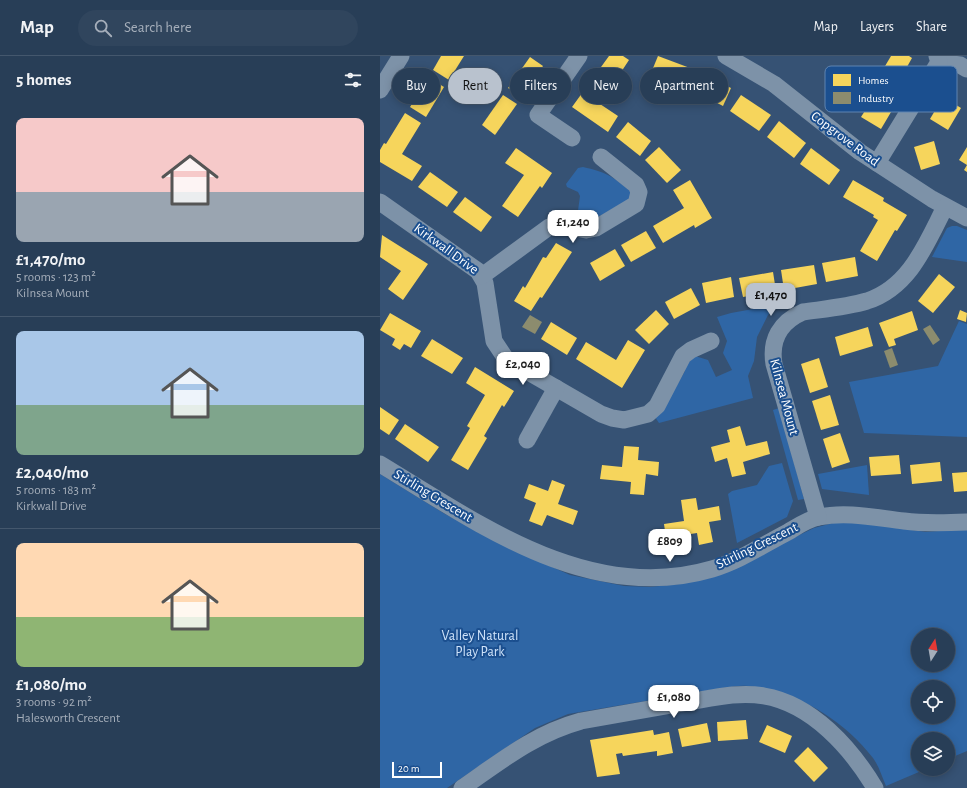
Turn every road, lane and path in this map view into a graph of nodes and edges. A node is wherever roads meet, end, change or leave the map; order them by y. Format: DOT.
graph roads {
  1 [pos="401,56"];
  2 [pos="579,56"];
  3 [pos="726,56"];
  4 [pos="938,59"];
  5 [pos="967,69"];
  6 [pos="380,90"];
  7 [pos="907,112"];
  8 [pos="572,138"];
  9 [pos="601,157"];
  10 [pos="877,163"];
  11 [pos="380,202"];
  12 [pos="945,206"];
  13 [pos="967,218"];
  14 [pos="482,276"];
  15 [pos="711,341"];
  16 [pos="556,388"];
  17 [pos="528,440"];
  18 [pos="380,464"];
  19 [pos="818,517"];
  20 [pos="967,522"];
  21 [pos="473,785"];
  22 [pos="875,788"];
  1 -- 6 [label="street"];
  2 -- 8 [label="street"];
  3 -- 10 [label="street, Copgrove Road"];
  4 -- 5 [label="street"];
  7 -- 10 [label="street"];
  9 -- 14 [label="street"];
  10 -- 12 [label="street, Copgrove Road"];
  11 -- 14 [label="street, Kirkwall Drive"];
  12 -- 13 [label="street, Copgrove Road"];
  12 -- 19 [label="street, Kilnsea Mount"];
  14 -- 16 [label="street, Kirkwall Drive"];
  15 -- 16 [label="street, Kirkwall Drive"];
  16 -- 17 [label="street"];
  18 -- 19 [label="street, Stirling Crescent"];
  19 -- 20 [label="street, Stirling Crescent"];
  21 -- 22 [label="street"];
}
